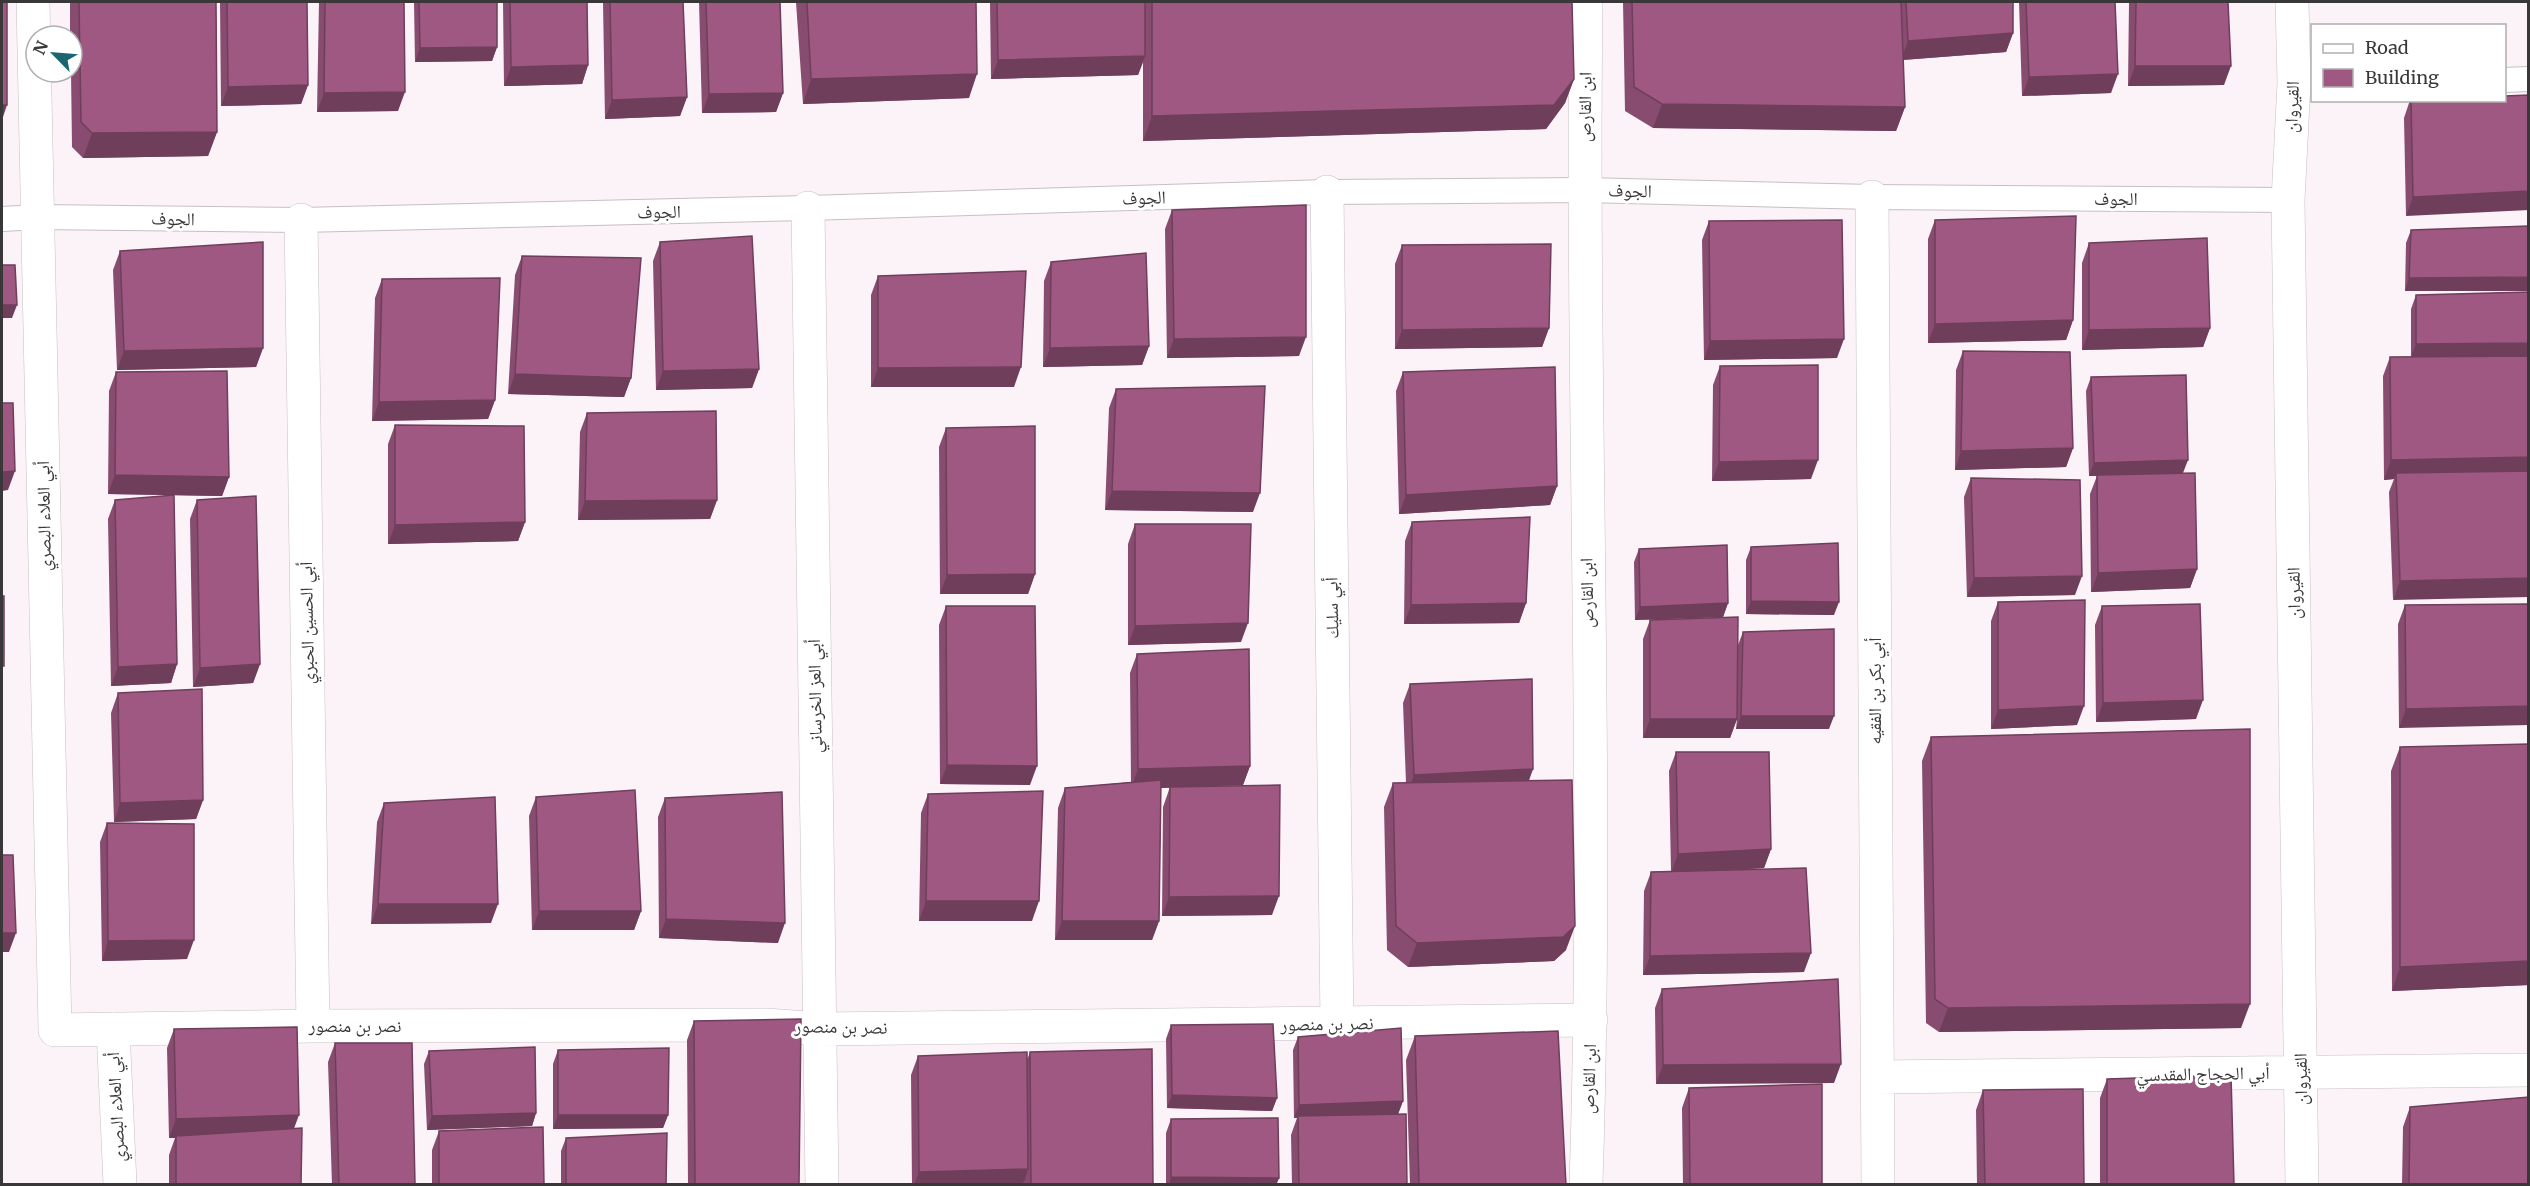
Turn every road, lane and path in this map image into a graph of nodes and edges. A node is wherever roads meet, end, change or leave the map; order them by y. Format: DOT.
graph roads {
  1 [pos="33,2"];
  2 [pos="1586,2"];
  3 [pos="2292,2"];
  4 [pos="2529,79"];
  5 [pos="2506,80"];
  6 [pos="2303,83"];
  7 [pos="1583,190"];
  8 [pos="1327,192"];
  9 [pos="1872,197"];
  10 [pos="2288,200"];
  11 [pos="808,208"];
  12 [pos="38,218"];
  13 [pos="2,219"];
  14 [pos="301,220"];
  15 [pos="1591,1020"];
  16 [pos="1337,1024"];
  17 [pos="313,1026"];
  18 [pos="112,1029"];
  19 [pos="819,1029"];
  20 [pos="55,1030"];
  21 [pos="2529,1070"];
  22 [pos="2301,1072"];
  23 [pos="1877,1077"];
  24 [pos="120,1185"];
  25 [pos="822,1185"];
  26 [pos="1586,1185"];
  27 [pos="1878,1185"];
  28 [pos="2302,1185"];
  1 -- 12 [label="street, أبي العلاء البصري"];
  2 -- 7 [label="street, ابن القارص"];
  3 -- 6 [label="street, القيروان"];
  4 -- 5 [label="lane"];
  6 -- 10 [label="street, القيروان"];
  7 -- 8 [label="lane, الجوف"];
  7 -- 9 [label="lane, الجوف"];
  7 -- 15 [label="street, ابن القارص"];
  8 -- 11 [label="lane, الجوف"];
  8 -- 16 [label="street, أبي سليك"];
  9 -- 10 [label="lane, الجوف"];
  9 -- 23 [label="street, أبي بكر بن الفقيه"];
  10 -- 22 [label="street, القيروان"];
  11 -- 14 [label="lane, الجوف"];
  11 -- 19 [label="street, أبي العز الخرساني"];
  12 -- 13 [label="lane, الجوف"];
  12 -- 14 [label="lane, الجوف"];
  12 -- 20 [label="street, أبي العلاء البصري"];
  14 -- 17 [label="street, أبي الحسين الحبري"];
  15 -- 16 [label="street, نصر بن منصور"];
  15 -- 26 [label="street, ابن القارص"];
  16 -- 19 [label="street, نصر بن منصور"];
  17 -- 18 [label="street, نصر بن منصور"];
  17 -- 19 [label="street, نصر بن منصور"];
  18 -- 20 [label="street, نصر بن منصور"];
  18 -- 24 [label="street, أبي العلاء البصري"];
  19 -- 25 [label="street, أبي العز الخرساني"];
  21 -- 22 [label="street, أبي الحجاج المقدسي"];
  22 -- 23 [label="street, أبي الحجاج المقدسي"];
  22 -- 28 [label="street, القيروان"];
  23 -- 27 [label="street, أبي بكر بن الفقيه"];
}
